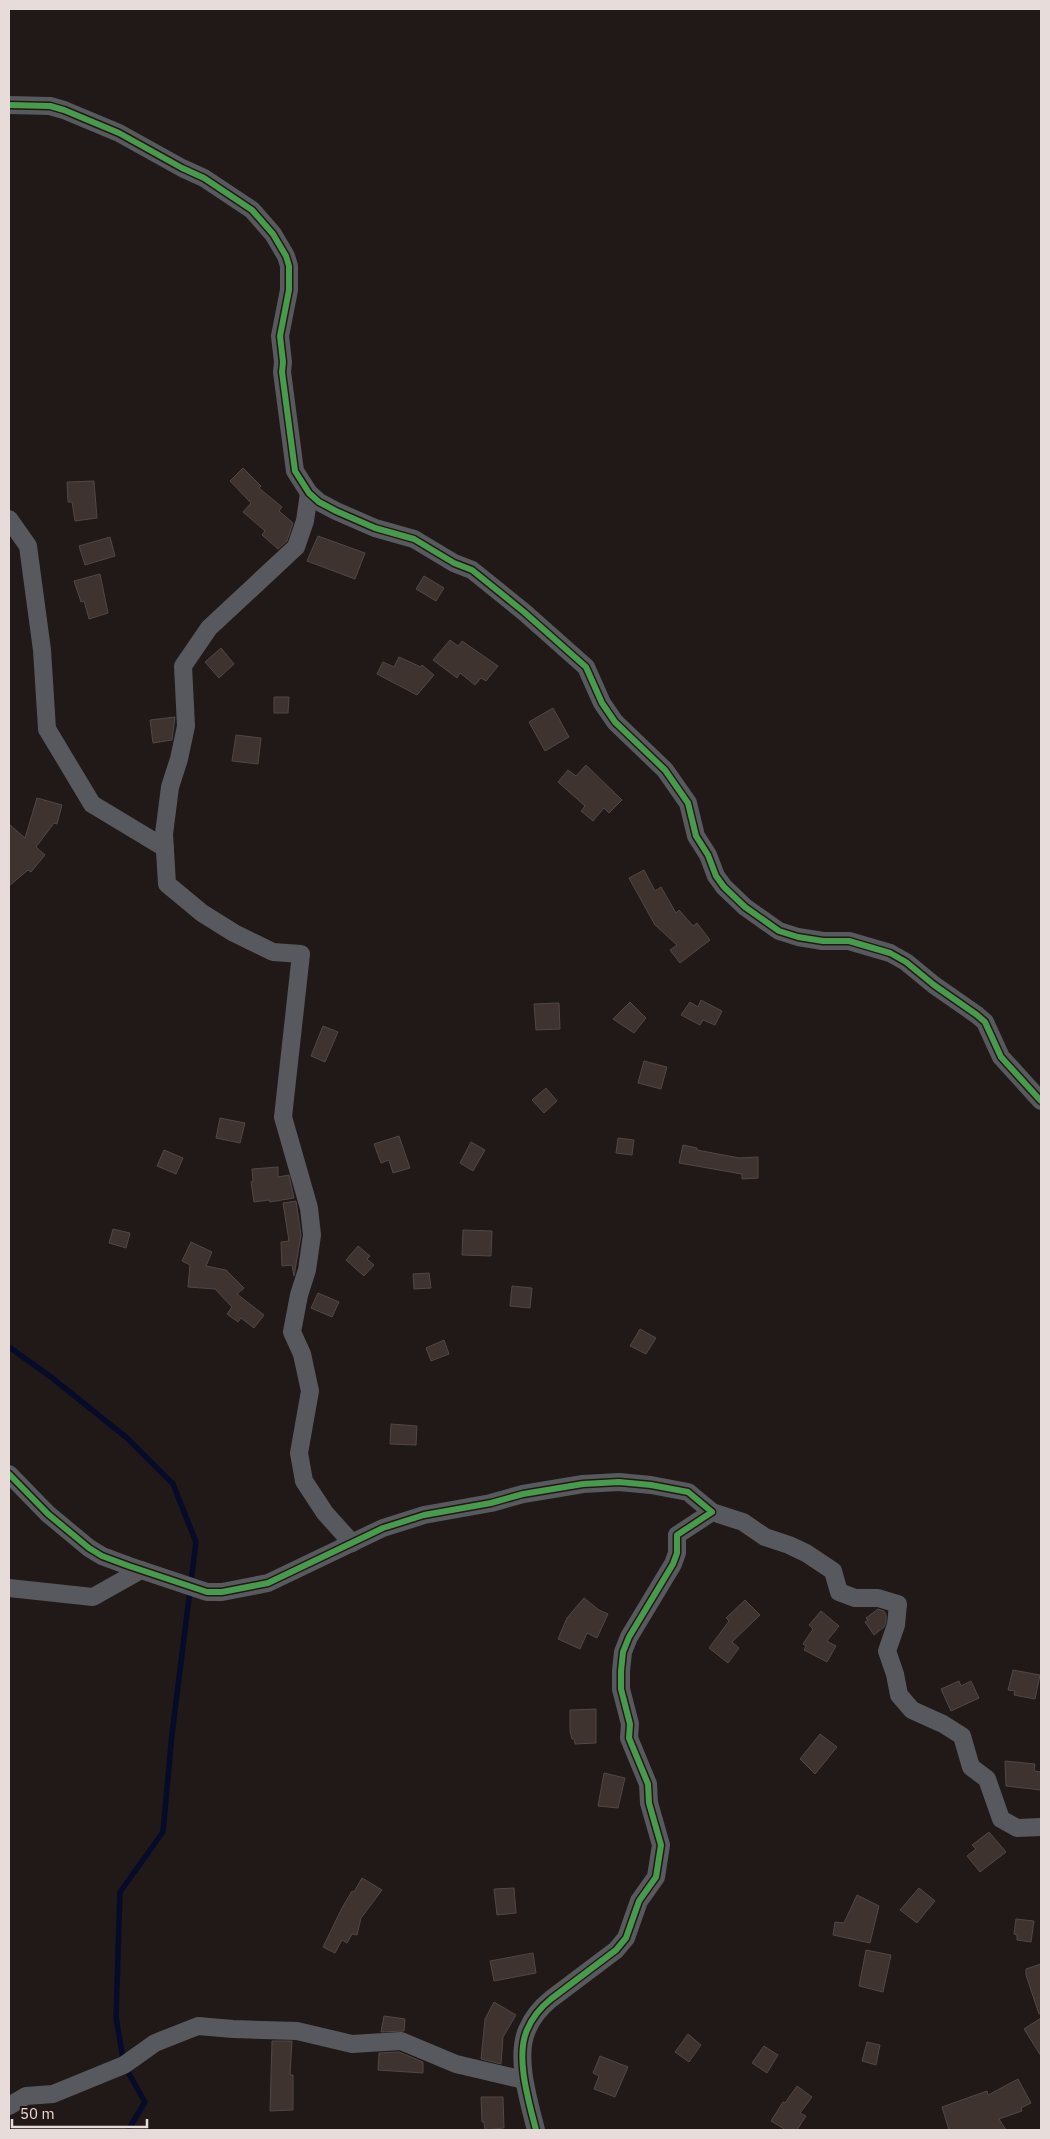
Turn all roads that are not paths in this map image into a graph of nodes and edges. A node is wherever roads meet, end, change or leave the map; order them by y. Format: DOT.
graph roads {
  1 [pos="9,105"];
  2 [pos="309,493"];
  3 [pos="9,519"];
  4 [pos="165,848"];
  5 [pos="1041,1101"];
  6 [pos="9,1474"];
  7 [pos="712,1512"];
  8 [pos="352,1543"];
  9 [pos="141,1570"];
  10 [pos="9,1588"];
  11 [pos="1041,1827"];
  12 [pos="524,2080"];
  13 [pos="9,2106"];
  14 [pos="536,2130"];
  1 -- 2 [label="street"];
  2 -- 4 [label="street"];
  2 -- 5 [label="street"];
  3 -- 4 [label="street"];
  4 -- 8 [label="street"];
  6 -- 9 [label="street"];
  7 -- 8 [label="street"];
  7 -- 11 [label="street"];
  7 -- 12 [label="street"];
  8 -- 9 [label="street"];
  9 -- 10 [label="street"];
  12 -- 13 [label="street"];
  12 -- 14 [label="street"];
}
